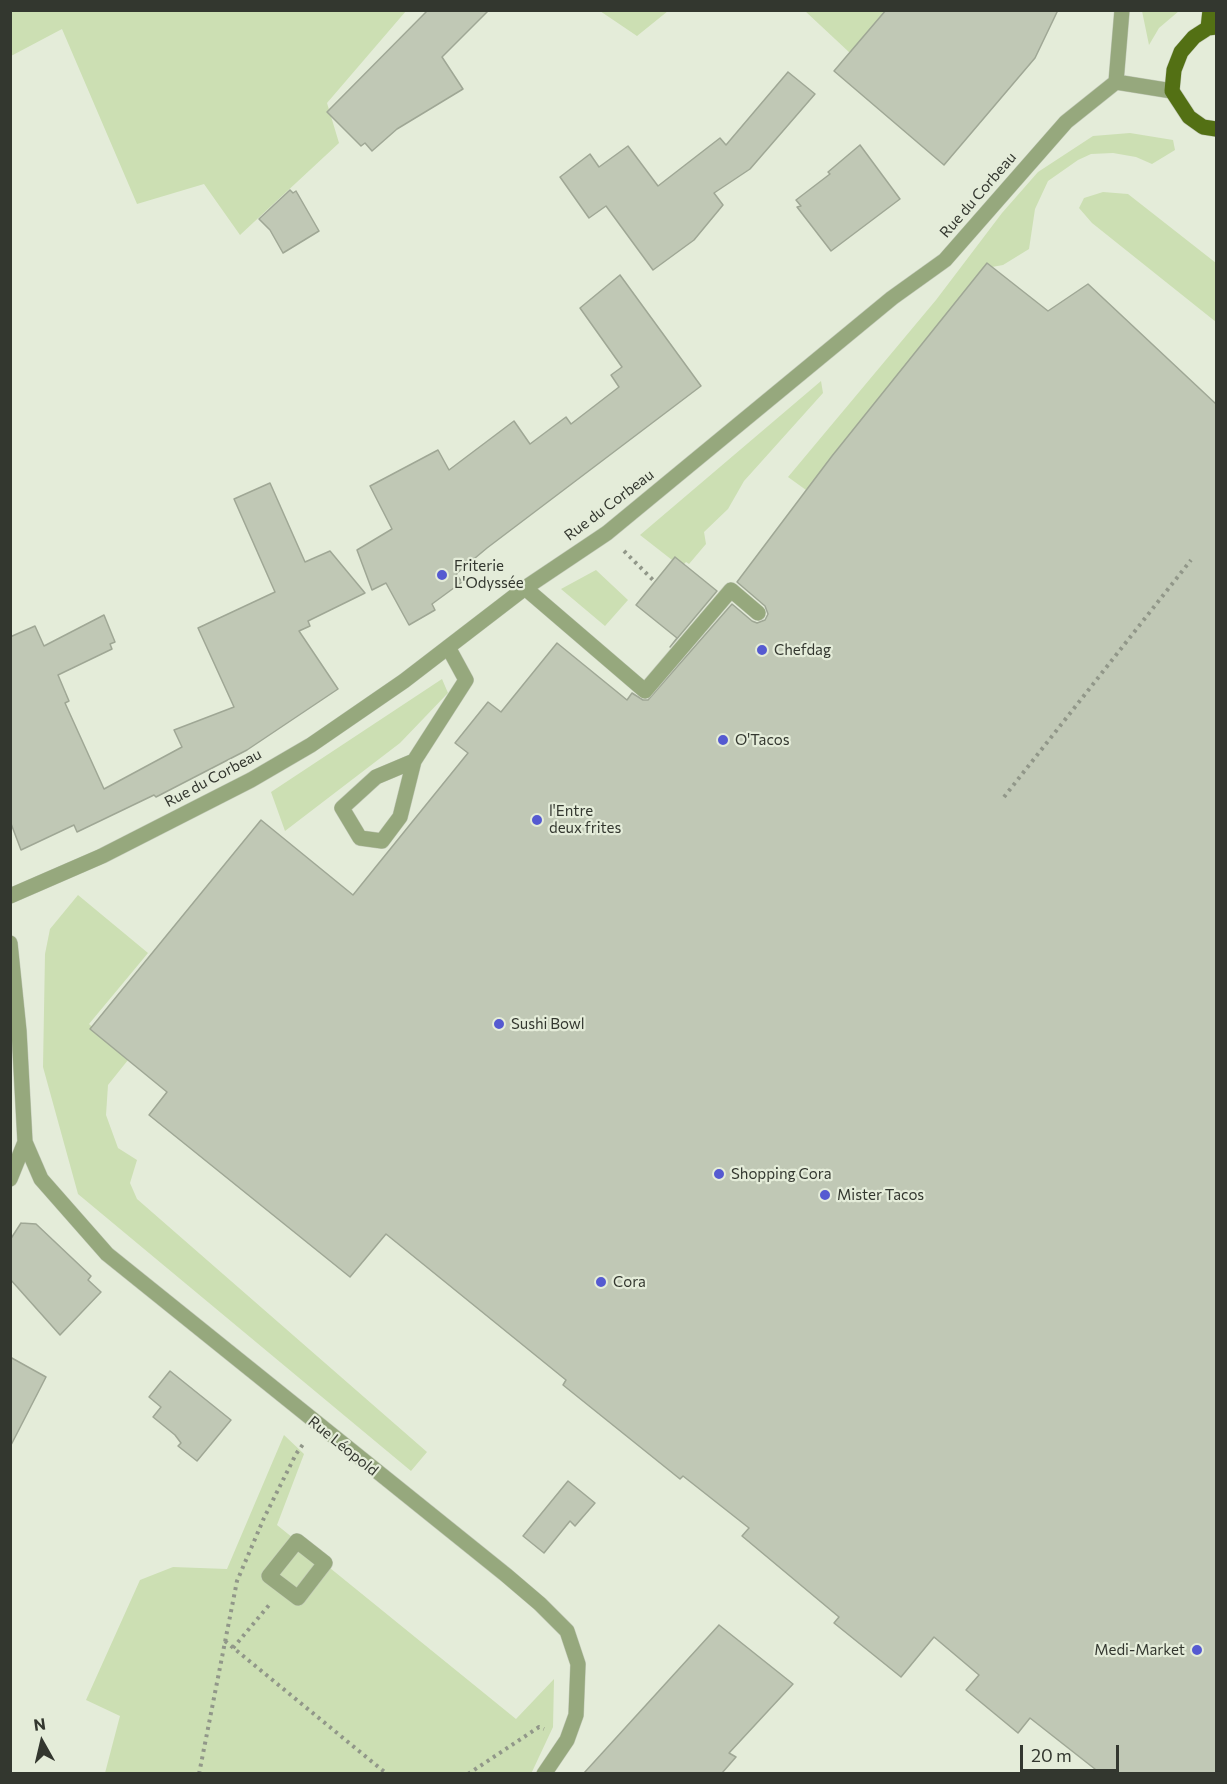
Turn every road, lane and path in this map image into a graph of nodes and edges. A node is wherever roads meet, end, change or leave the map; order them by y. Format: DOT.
graph roads {
  1 [pos="1122,10"];
  2 [pos="1210,10"];
  3 [pos="1212,27"];
  4 [pos="1116,81"];
  5 [pos="1172,92"];
  6 [pos="1216,129"];
  7 [pos="607,533"];
  8 [pos="1191,560"];
  9 [pos="655,582"];
  10 [pos="525,588"];
  11 [pos="758,613"];
  12 [pos="448,647"];
  13 [pos="414,761"];
  14 [pos="1004,796"];
  15 [pos="10,896"];
  16 [pos="10,943"];
  17 [pos="25,1142"];
  18 [pos="10,1179"];
  19 [pos="318,1426"];
  20 [pos="283,1587"];
  21 [pos="225,1641"];
  22 [pos="233,1648"];
  23 [pos="567,1740"];
  24 [pos="199,1773"];
  25 [pos="387,1773"];
  26 [pos="468,1773"];
  27 [pos="544,1773"];
  1 -- 4 [label="street"];
  2 -- 3 [label="main road"];
  3 -- 5 [label="main road"];
  4 -- 5 [label="street"];
  4 -- 7 [label="street, Rue du Corbeau"];
  5 -- 6 [label="main road"];
  7 -- 9 [label="path"];
  7 -- 10 [label="street, Rue du Corbeau"];
  8 -- 14 [label="path"];
  10 -- 11 [label="street"];
  10 -- 12 [label="street, Rue du Corbeau"];
  12 -- 13 [label="street"];
  12 -- 15 [label="street, Rue du Corbeau"];
  13 -- 13 [label="street"];
  16 -- 17 [label="street"];
  17 -- 18 [label="street"];
  17 -- 19 [label="street, Rue Léopold"];
  19 -- 21 [label="path"];
  19 -- 23 [label="street, Rue Léopold"];
  20 -- 22 [label="path"];
  21 -- 22 [label="path"];
  21 -- 24 [label="path"];
  22 -- 25 [label="path"];
  23 -- 26 [label="path"];
  23 -- 27 [label="street, Rue Léopold"];
}
